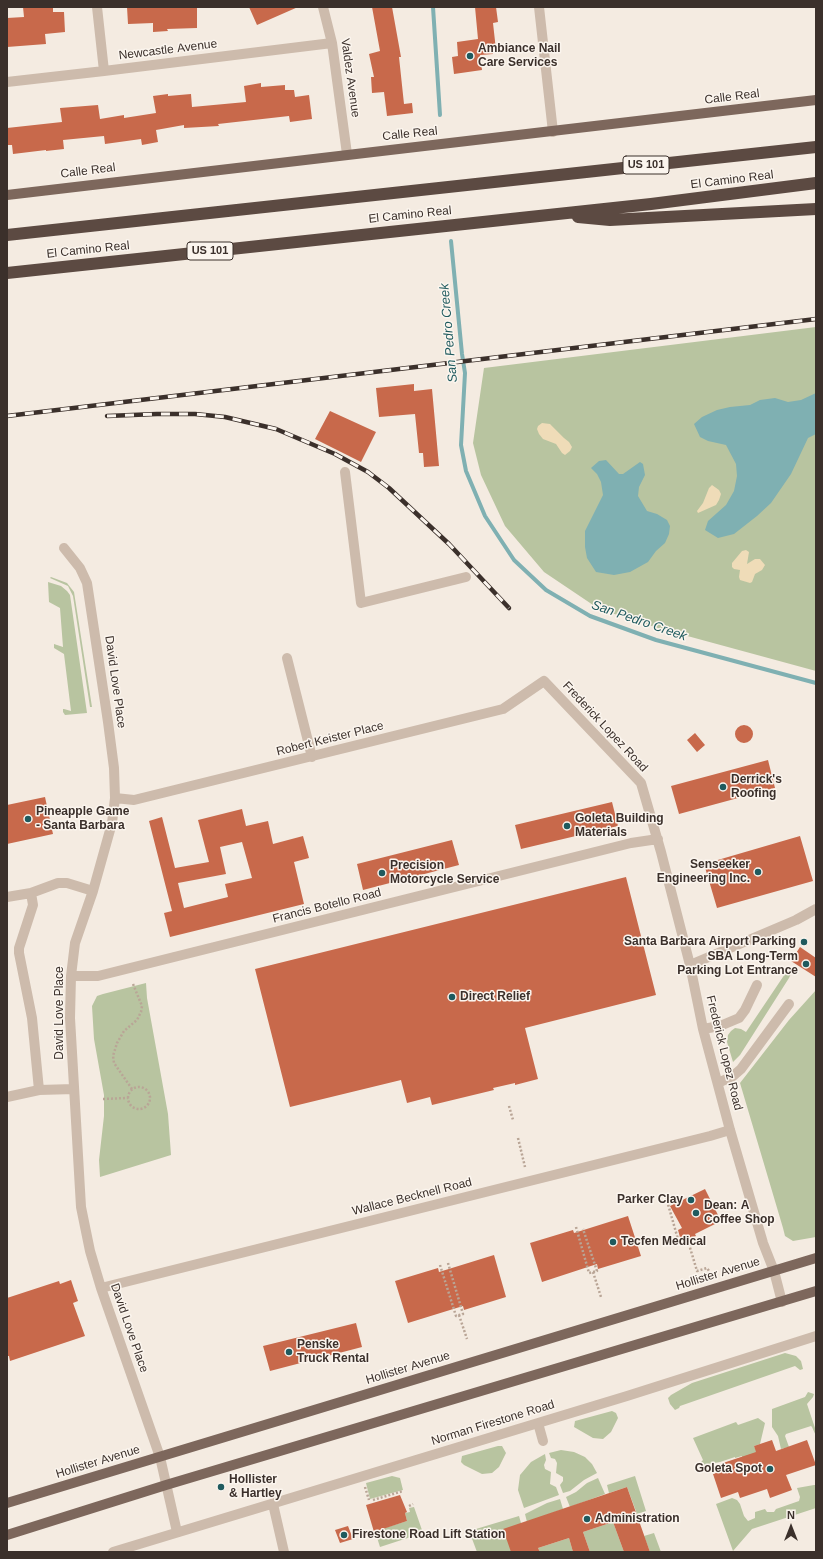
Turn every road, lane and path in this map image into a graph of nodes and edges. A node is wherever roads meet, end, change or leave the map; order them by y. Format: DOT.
graph roads {
  1 [pos="97,7"];
  2 [pos="324,7"];
  3 [pos="539,7"];
  4 [pos="332,43"];
  5 [pos="104,71"];
  6 [pos="7,82"];
  7 [pos="816,100"];
  8 [pos="553,132"];
  9 [pos="816,146"];
  10 [pos="347,154"];
  11 [pos="816,184"];
  12 [pos="7,194"];
  13 [pos="816,209"];
  14 [pos="554,214"];
  15 [pos="7,235"];
  16 [pos="7,273"];
  17 [pos="344,472"];
  18 [pos="64,548"];
  19 [pos="466,577"];
  20 [pos="287,658"];
  21 [pos="544,681"];
  22 [pos="312,757"];
  23 [pos="115,798"];
  24 [pos="658,839"];
  25 [pos="93,891"];
  26 [pos="31,892"];
  27 [pos="7,897"];
  28 [pos="816,909"];
  29 [pos="690,965"];
  30 [pos="71,976"];
  31 [pos="132,984"];
  32 [pos="757,985"];
  33 [pos="789,1004"];
  34 [pos="703,1029"];
  35 [pos="718,1082"];
  36 [pos="74,1089"];
  37 [pos="132,1089"];
  38 [pos="39,1090"];
  39 [pos="7,1096"];
  40 [pos="128,1098"];
  41 [pos="102,1099"];
  42 [pos="510,1106"];
  43 [pos="513,1120"];
  44 [pos="730,1130"];
  45 [pos="518,1138"];
  46 [pos="525,1167"];
  47 [pos="666,1197"];
  48 [pos="576,1227"];
  49 [pos="583,1229"];
  50 [pos="816,1258"];
  51 [pos="448,1263"];
  52 [pos="440,1265"];
  53 [pos="708,1271"];
  54 [pos="774,1271"];
  55 [pos="593,1272"];
  56 [pos="101,1288"];
  57 [pos="816,1291"];
  58 [pos="601,1297"];
  59 [pos="782,1302"];
  60 [pos="459,1315"];
  61 [pos="816,1336"];
  62 [pos="467,1339"];
  63 [pos="538,1423"];
  64 [pos="543,1441"];
  65 [pos="160,1457"];
  66 [pos="364,1484"];
  67 [pos="166,1486"];
  68 [pos="403,1491"];
  69 [pos="368,1500"];
  70 [pos="373,1500"];
  71 [pos="7,1503"];
  72 [pos="272,1504"];
  73 [pos="413,1504"];
  74 [pos="409,1506"];
  75 [pos="177,1532"];
  76 [pos="7,1535"];
  77 [pos="132,1549"];
  78 [pos="113,1552"];
  79 [pos="284,1552"];
  1 -- 5 [label="street"];
  2 -- 4 [label="street, Valdez Avenue"];
  3 -- 8 [label="street"];
  4 -- 5 [label="street, Newcastle Avenue"];
  4 -- 10 [label="street, Valdez Avenue"];
  5 -- 6 [label="street, Newcastle Avenue"];
  7 -- 8 [label="main road, Calle Real"];
  8 -- 10 [label="main road, Calle Real"];
  9 -- 15 [label="highway, El Camino Real / US 101"];
  10 -- 12 [label="main road, Calle Real"];
  11 -- 14 [label="highway, El Camino Real / US 101"];
  13 -- 14 [label="highway"];
  14 -- 16 [label="highway, El Camino Real / US 101"];
  17 -- 19 [label="street"];
  18 -- 23 [label="street, David Love Place"];
  20 -- 22 [label="street"];
  21 -- 22 [label="street, Robert Keister Place"];
  21 -- 24 [label="street, Frederick Lopez Road"];
  22 -- 23 [label="street, Robert Keister Place"];
  23 -- 25 [label="street, David Love Place"];
  24 -- 29 [label="street, Frederick Lopez Road"];
  24 -- 30 [label="street, Francis Botello Road"];
  25 -- 26 [label="street"];
  25 -- 30 [label="street, David Love Place"];
  26 -- 27 [label="street"];
  26 -- 38 [label="street"];
  28 -- 29 [label="street"];
  29 -- 34 [label="street, Frederick Lopez Road"];
  30 -- 36 [label="street, David Love Place"];
  31 -- 37 [label="path"];
  32 -- 34 [label="street"];
  33 -- 35 [label="street"];
  34 -- 35 [label="street, Frederick Lopez Road"];
  35 -- 44 [label="street, Frederick Lopez Road"];
  36 -- 38 [label="street"];
  36 -- 56 [label="street, David Love Place"];
  37 -- 40 [label="path"];
  37 -- 40 [label="path"];
  38 -- 39 [label="street"];
  40 -- 41 [label="path"];
  42 -- 43 [label="path"];
  44 -- 54 [label="street, Frederick Lopez Road"];
  44 -- 56 [label="street, Wallace Becknell Road"];
  45 -- 46 [label="path"];
  47 -- 53 [label="path"];
  48 -- 55 [label="path"];
  49 -- 55 [label="path"];
  50 -- 54 [label="main road, Hollister Avenue"];
  51 -- 60 [label="path"];
  52 -- 60 [label="path"];
  54 -- 59 [label="street, Frederick Lopez Road"];
  54 -- 65 [label="main road, Hollister Avenue"];
  55 -- 58 [label="path"];
  56 -- 65 [label="street, David Love Place"];
  57 -- 59 [label="main road"];
  59 -- 67 [label="main road"];
  60 -- 62 [label="path"];
  61 -- 63 [label="street, Norman Firestone Road"];
  63 -- 64 [label="street"];
  63 -- 72 [label="street, Norman Firestone Road"];
  65 -- 67 [label="street, David Love Place"];
  65 -- 71 [label="main road, Hollister Avenue"];
  66 -- 69 [label="path"];
  67 -- 75 [label="street, David Love Place"];
  67 -- 76 [label="main road"];
  68 -- 70 [label="path"];
  72 -- 75 [label="street, Norman Firestone Road"];
  72 -- 79 [label="street"];
  73 -- 74 [label="path"];
  75 -- 77 [label="street, Norman Firestone Road"];
  77 -- 78 [label="street, Norman Firestone Road"];
}
